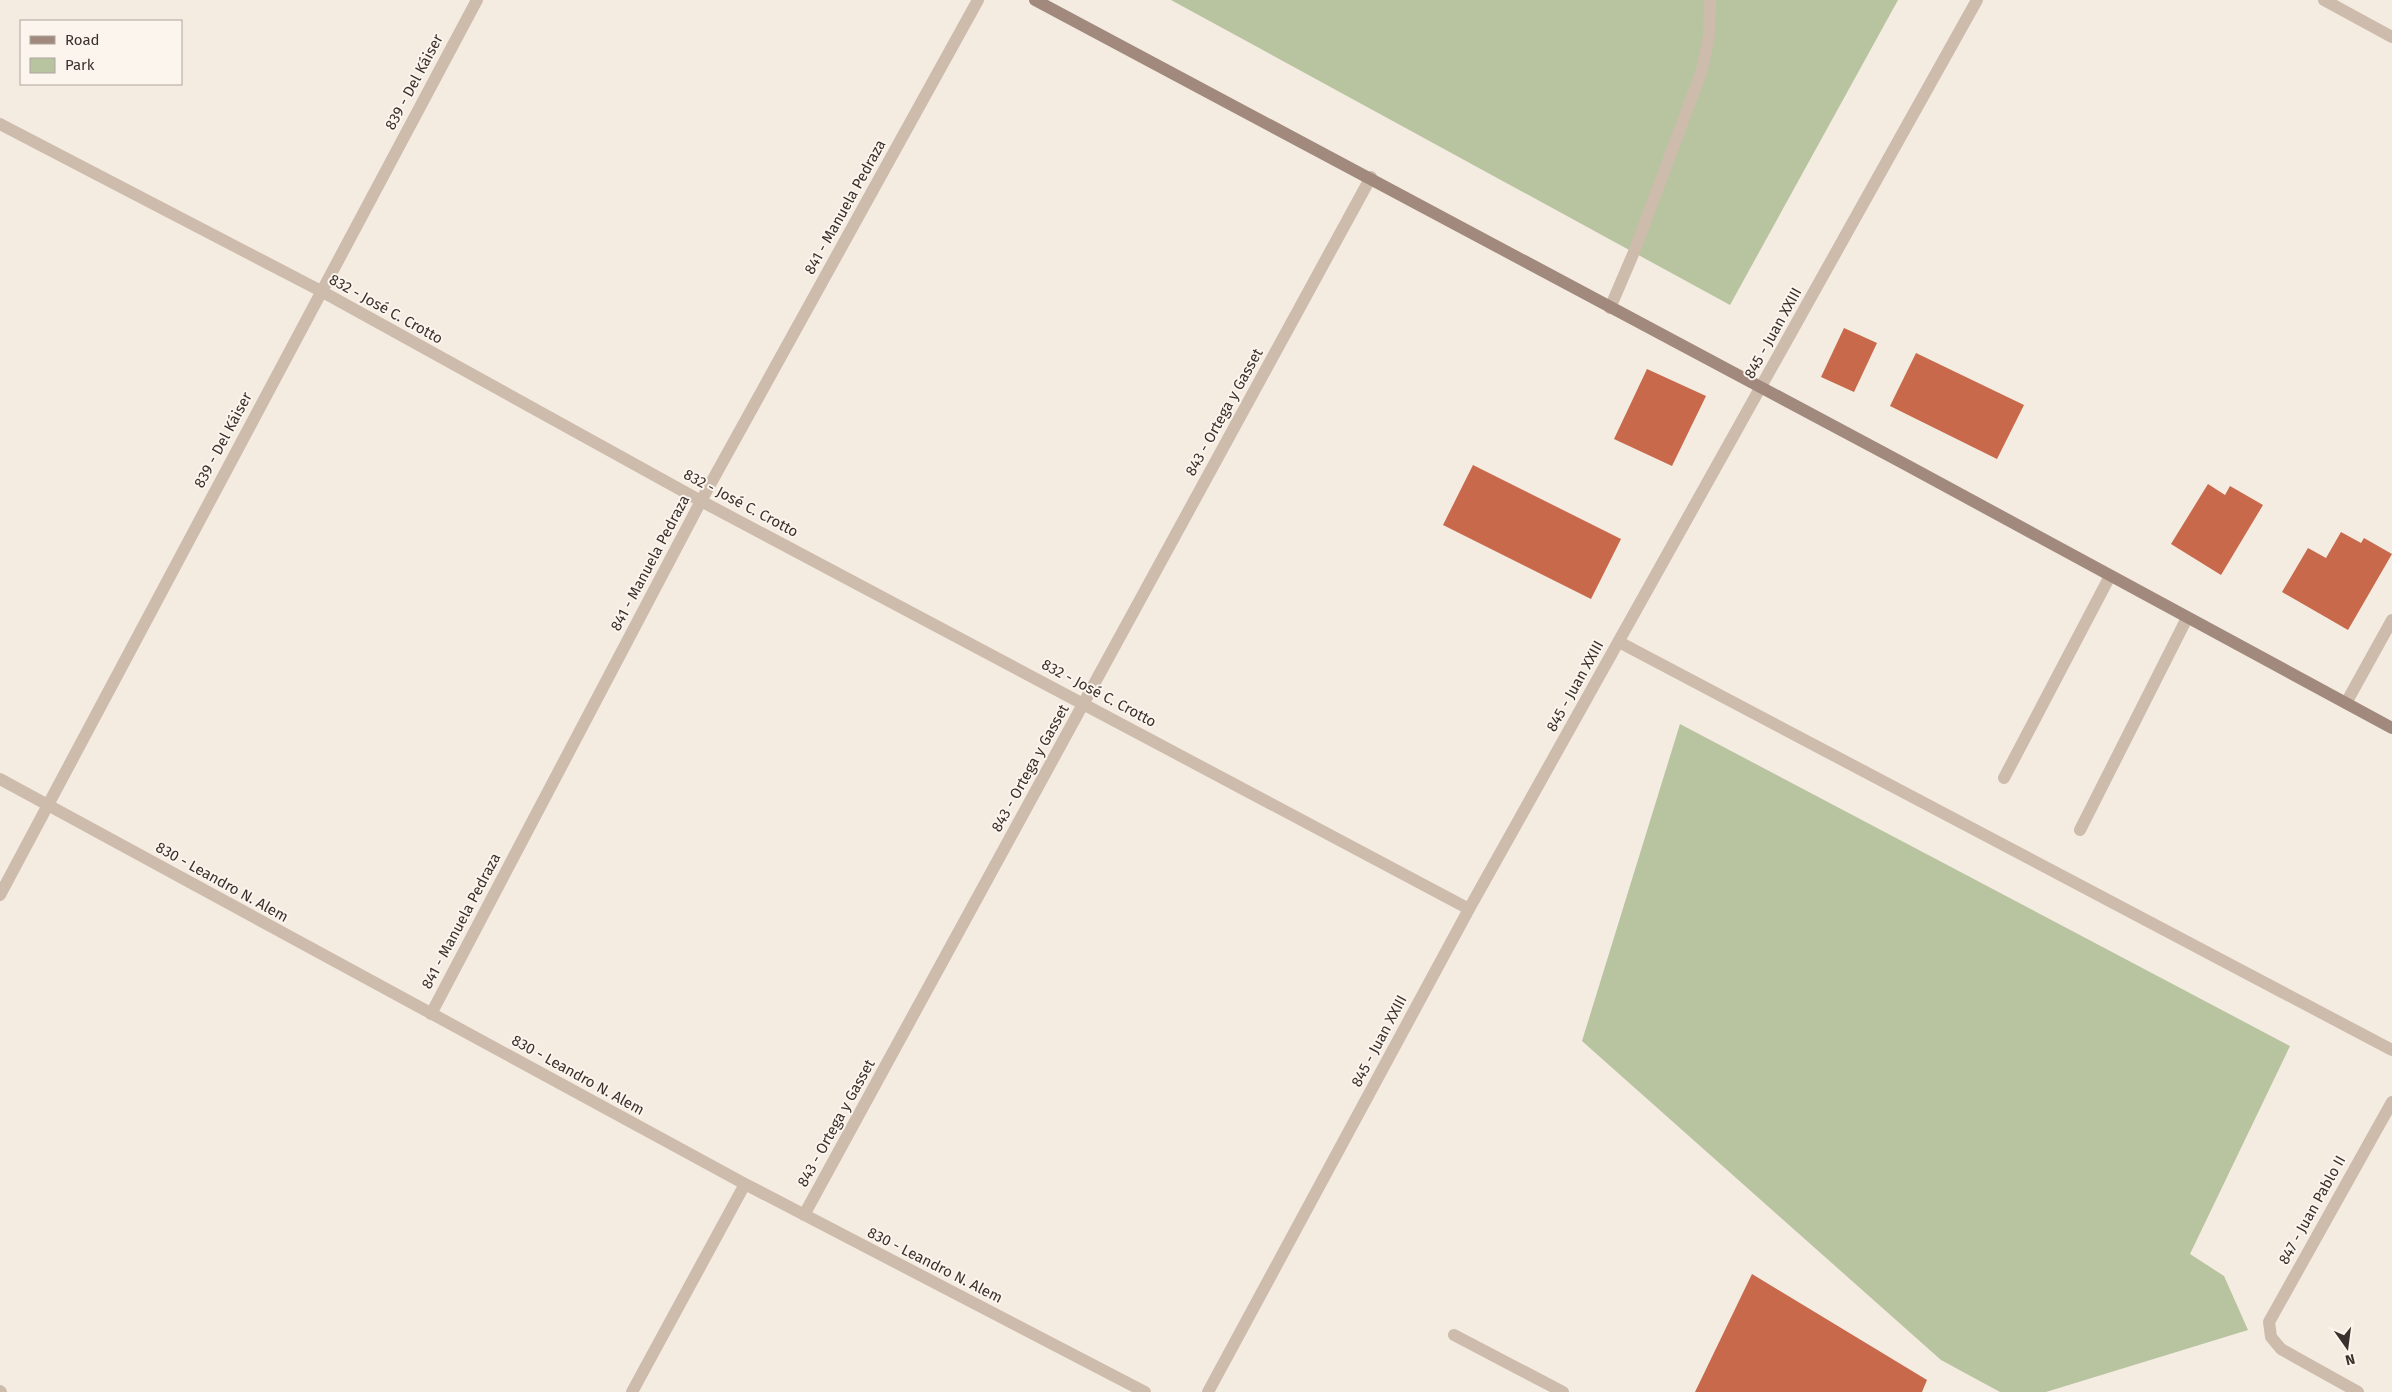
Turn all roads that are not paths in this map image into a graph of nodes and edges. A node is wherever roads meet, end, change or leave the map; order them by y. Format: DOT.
graph roads {
  1 [pos="476,0"];
  2 [pos="978,0"];
  3 [pos="1035,0"];
  4 [pos="1710,0"];
  5 [pos="1977,0"];
  6 [pos="2324,0"];
  7 [pos="2392,37"];
  8 [pos="0,124"];
  9 [pos="1371,178"];
  10 [pos="321,291"];
  11 [pos="1610,308"];
  12 [pos="1762,387"];
  13 [pos="701,501"];
  14 [pos="2110,576"];
  15 [pos="2187,618"];
  16 [pos="2392,620"];
  17 [pos="1619,642"];
  18 [pos="2346,703"];
  19 [pos="1084,704"];
  20 [pos="2392,728"];
  21 [pos="2004,778"];
  22 [pos="0,780"];
  23 [pos="47,804"];
  24 [pos="2080,830"];
  25 [pos="0,895"];
  26 [pos="1469,909"];
  27 [pos="431,1014"];
  28 [pos="2392,1050"];
  29 [pos="2392,1102"];
  30 [pos="745,1184"];
  31 [pos="804,1215"];
  32 [pos="1454,1334"];
  33 [pos="1544,1387"];
  34 [pos="632,1392"];
  35 [pos="1144,1392"];
  36 [pos="1208,1392"];
  37 [pos="1563,1392"];
  38 [pos="2358,1392"];
  1 -- 10 [label="street, 839 - Del Káiser"];
  2 -- 13 [label="street, 841 - Manuela Pedraza"];
  3 -- 9 [label="main road"];
  4 -- 11 [label="street"];
  5 -- 12 [label="street, 845 - Juan XXIII"];
  6 -- 7 [label="street"];
  8 -- 10 [label="street, 832 - José C. Crotto"];
  9 -- 11 [label="main road"];
  9 -- 19 [label="street, 843 - Ortega y Gasset"];
  10 -- 13 [label="street, 832 - José C. Crotto"];
  10 -- 23 [label="street, 839 - Del Káiser"];
  11 -- 12 [label="main road"];
  12 -- 14 [label="main road"];
  12 -- 17 [label="street, 845 - Juan XXIII"];
  13 -- 19 [label="street, 832 - José C. Crotto"];
  13 -- 27 [label="street, 841 - Manuela Pedraza"];
  14 -- 15 [label="main road"];
  14 -- 21 [label="street"];
  15 -- 18 [label="main road"];
  15 -- 24 [label="street"];
  16 -- 18 [label="street"];
  17 -- 26 [label="street, 845 - Juan XXIII"];
  17 -- 28 [label="street"];
  18 -- 20 [label="main road"];
  19 -- 26 [label="street, 832 - José C. Crotto"];
  19 -- 31 [label="street, 843 - Ortega y Gasset"];
  22 -- 23 [label="street, 830 - Leandro N. Alem"];
  23 -- 25 [label="street, 839 - Del Káiser"];
  23 -- 27 [label="street, 830 - Leandro N. Alem"];
  26 -- 36 [label="street, 845 - Juan XXIII"];
  27 -- 30 [label="street, 830 - Leandro N. Alem"];
  29 -- 38 [label="street, 847 - Juan Pablo II"];
  30 -- 31 [label="street, 830 - Leandro N. Alem"];
  30 -- 34 [label="street"];
  31 -- 35 [label="street, 830 - Leandro N. Alem"];
  32 -- 33 [label="street"];
  33 -- 37 [label="street"];
}
